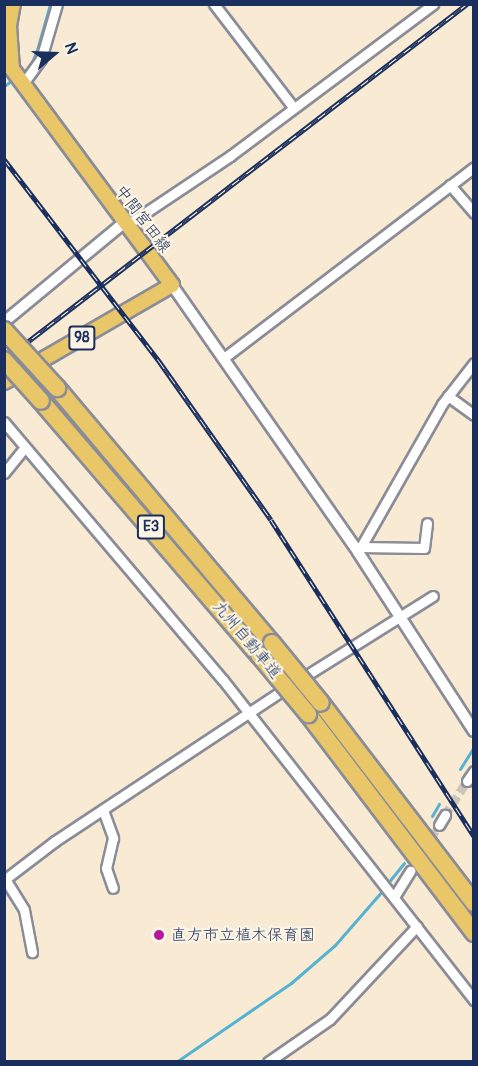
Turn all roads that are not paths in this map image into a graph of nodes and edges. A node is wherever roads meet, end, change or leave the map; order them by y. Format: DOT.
graph roads {
  1 [pos="13,4"];
  2 [pos="57,4"];
  3 [pos="214,4"];
  4 [pos="433,4"];
  5 [pos="421,8"];
  6 [pos="7,53"];
  7 [pos="8,72"];
  8 [pos="22,85"];
  9 [pos="293,107"];
  10 [pos="474,167"];
  11 [pos="450,185"];
  12 [pos="474,213"];
  13 [pos="126,224"];
  14 [pos="172,285"];
  15 [pos="5,329"];
  16 [pos="225,357"];
  17 [pos="4,360"];
  18 [pos="474,363"];
  19 [pos="4,382"];
  20 [pos="448,396"];
  21 [pos="474,415"];
  22 [pos="4,422"];
  23 [pos="25,447"];
  24 [pos="4,473"];
  25 [pos="427,523"];
  26 [pos="359,549"];
  27 [pos="433,596"];
  28 [pos="398,615"];
  29 [pos="315,709"];
  30 [pos="249,713"];
  31 [pos="474,731"];
  32 [pos="474,771"];
  33 [pos="467,781"];
  34 [pos="103,810"];
  35 [pos="445,815"];
  36 [pos="439,825"];
  37 [pos="410,871"];
  38 [pos="5,879"];
  39 [pos="112,888"];
  40 [pos="392,895"];
  41 [pos="474,903"];
  42 [pos="417,926"];
  43 [pos="474,933"];
  44 [pos="32,952"];
  45 [pos="474,1000"];
  46 [pos="268,1062"];
  1 -- 6 [label="main road, 中間宮田線"];
  2 -- 8 [label="street"];
  3 -- 9 [label="street"];
  4 -- 5 [label="street"];
  5 -- 9 [label="street"];
  6 -- 7 [label="main road, 中間宮田線"];
  7 -- 8 [label="main road, 中間宮田線"];
  8 -- 13 [label="main road, 中間宮田線"];
  9 -- 13 [label="street"];
  10 -- 11 [label="street"];
  11 -- 12 [label="street"];
  11 -- 16 [label="street"];
  13 -- 14 [label="main road, 中間宮田線"];
  13 -- 15 [label="street"];
  14 -- 16 [label="street"];
  14 -- 19 [label="main road, 98"];
  15 -- 29 [label="highway, 九州自動車道 / E3, bridge"];
  16 -- 26 [label="street"];
  17 -- 29 [label="highway, 九州自動車道 / E3, bridge"];
  18 -- 20 [label="street"];
  20 -- 21 [label="street"];
  20 -- 26 [label="street"];
  22 -- 23 [label="street"];
  23 -- 24 [label="street"];
  23 -- 30 [label="street"];
  25 -- 26 [label="street"];
  26 -- 28 [label="street"];
  27 -- 28 [label="street"];
  28 -- 30 [label="street"];
  28 -- 31 [label="street"];
  29 -- 41 [label="highway, 九州自動車道 / E3"];
  29 -- 43 [label="highway, 九州自動車道 / E3"];
  30 -- 34 [label="street"];
  30 -- 40 [label="street"];
  32 -- 33 [label="street"];
  34 -- 38 [label="street"];
  34 -- 39 [label="street"];
  35 -- 36 [label="street"];
  37 -- 40 [label="street"];
  38 -- 44 [label="street"];
  40 -- 42 [label="street"];
  42 -- 45 [label="street"];
  42 -- 46 [label="street"];
}
